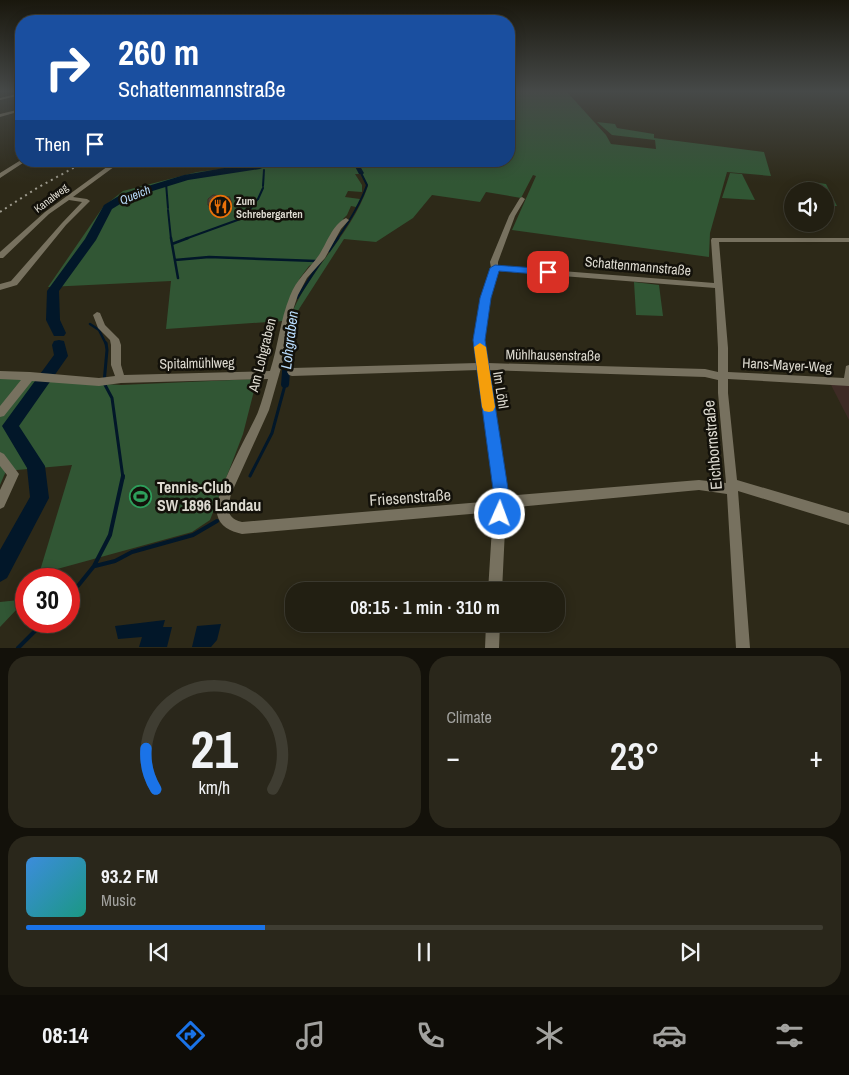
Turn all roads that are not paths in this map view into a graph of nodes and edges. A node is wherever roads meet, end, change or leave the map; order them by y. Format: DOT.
graph roads {
  1 [pos="15,166"];
  2 [pos="111,167"];
  3 [pos="0,176"];
  4 [pos="67,198"];
  5 [pos="522,199"];
  6 [pos="346,220"];
  7 [pos="849,240"];
  8 [pos="0,256"];
  9 [pos="495,268"];
  10 [pos="718,286"];
  11 [pos="0,287"];
  12 [pos="97,315"];
  13 [pos="482,367"];
  14 [pos="849,369"];
  15 [pos="292,372"];
  16 [pos="0,375"];
  17 [pos="274,375"];
  18 [pos="34,376"];
  19 [pos="723,376"];
  20 [pos="121,378"];
  21 [pos="849,380"];
  22 [pos="0,413"];
  23 [pos="0,458"];
  24 [pos="732,487"];
  25 [pos="0,503"];
  26 [pos="501,504"];
  27 [pos="222,507"];
  28 [pos="849,519"];
  29 [pos="496,582"];
  30 [pos="493,632"];
  31 [pos="492,648"];
  32 [pos="743,648"];
  1 -- 3 [label="street"];
  2 -- 4 [label="street, Kanalweg"];
  4 -- 8 [label="street, Kanalweg"];
  4 -- 11 [label="street"];
  5 -- 9 [label="street, Im Löhl"];
  6 -- 17 [label="street, Am Lohgraben"];
  7 -- 10 [label="street, Eichbornstraße"];
  9 -- 10 [label="street, Schattenmannstraße"];
  9 -- 13 [label="street, Im Löhl"];
  10 -- 19 [label="street, Eichbornstraße"];
  12 -- 20 [label="street"];
  13 -- 15 [label="street, Mühlhausenstraße"];
  13 -- 19 [label="street, Mühlhausenstraße"];
  13 -- 26 [label="street, Im Löhl"];
  14 -- 21 [label="street, Hans-Mayer-Weg"];
  16 -- 18 [label="street, Spitalmühlweg"];
  17 -- 20 [label="street, Spitalmühlweg"];
  17 -- 27 [label="street, Am Lohgraben"];
  18 -- 20 [label="street, Spitalmühlweg"];
  18 -- 22 [label="street"];
  19 -- 21 [label="street, Hans-Mayer-Weg"];
  19 -- 24 [label="street, Eichbornstraße"];
  23 -- 25 [label="street"];
  24 -- 26 [label="street, Friesenstraße"];
  24 -- 28 [label="street, Friesenstraße"];
  24 -- 32 [label="street, Eichbornstraße"];
  26 -- 27 [label="street, Friesenstraße"];
  26 -- 29 [label="street"];
  30 -- 31 [label="street"];
}
